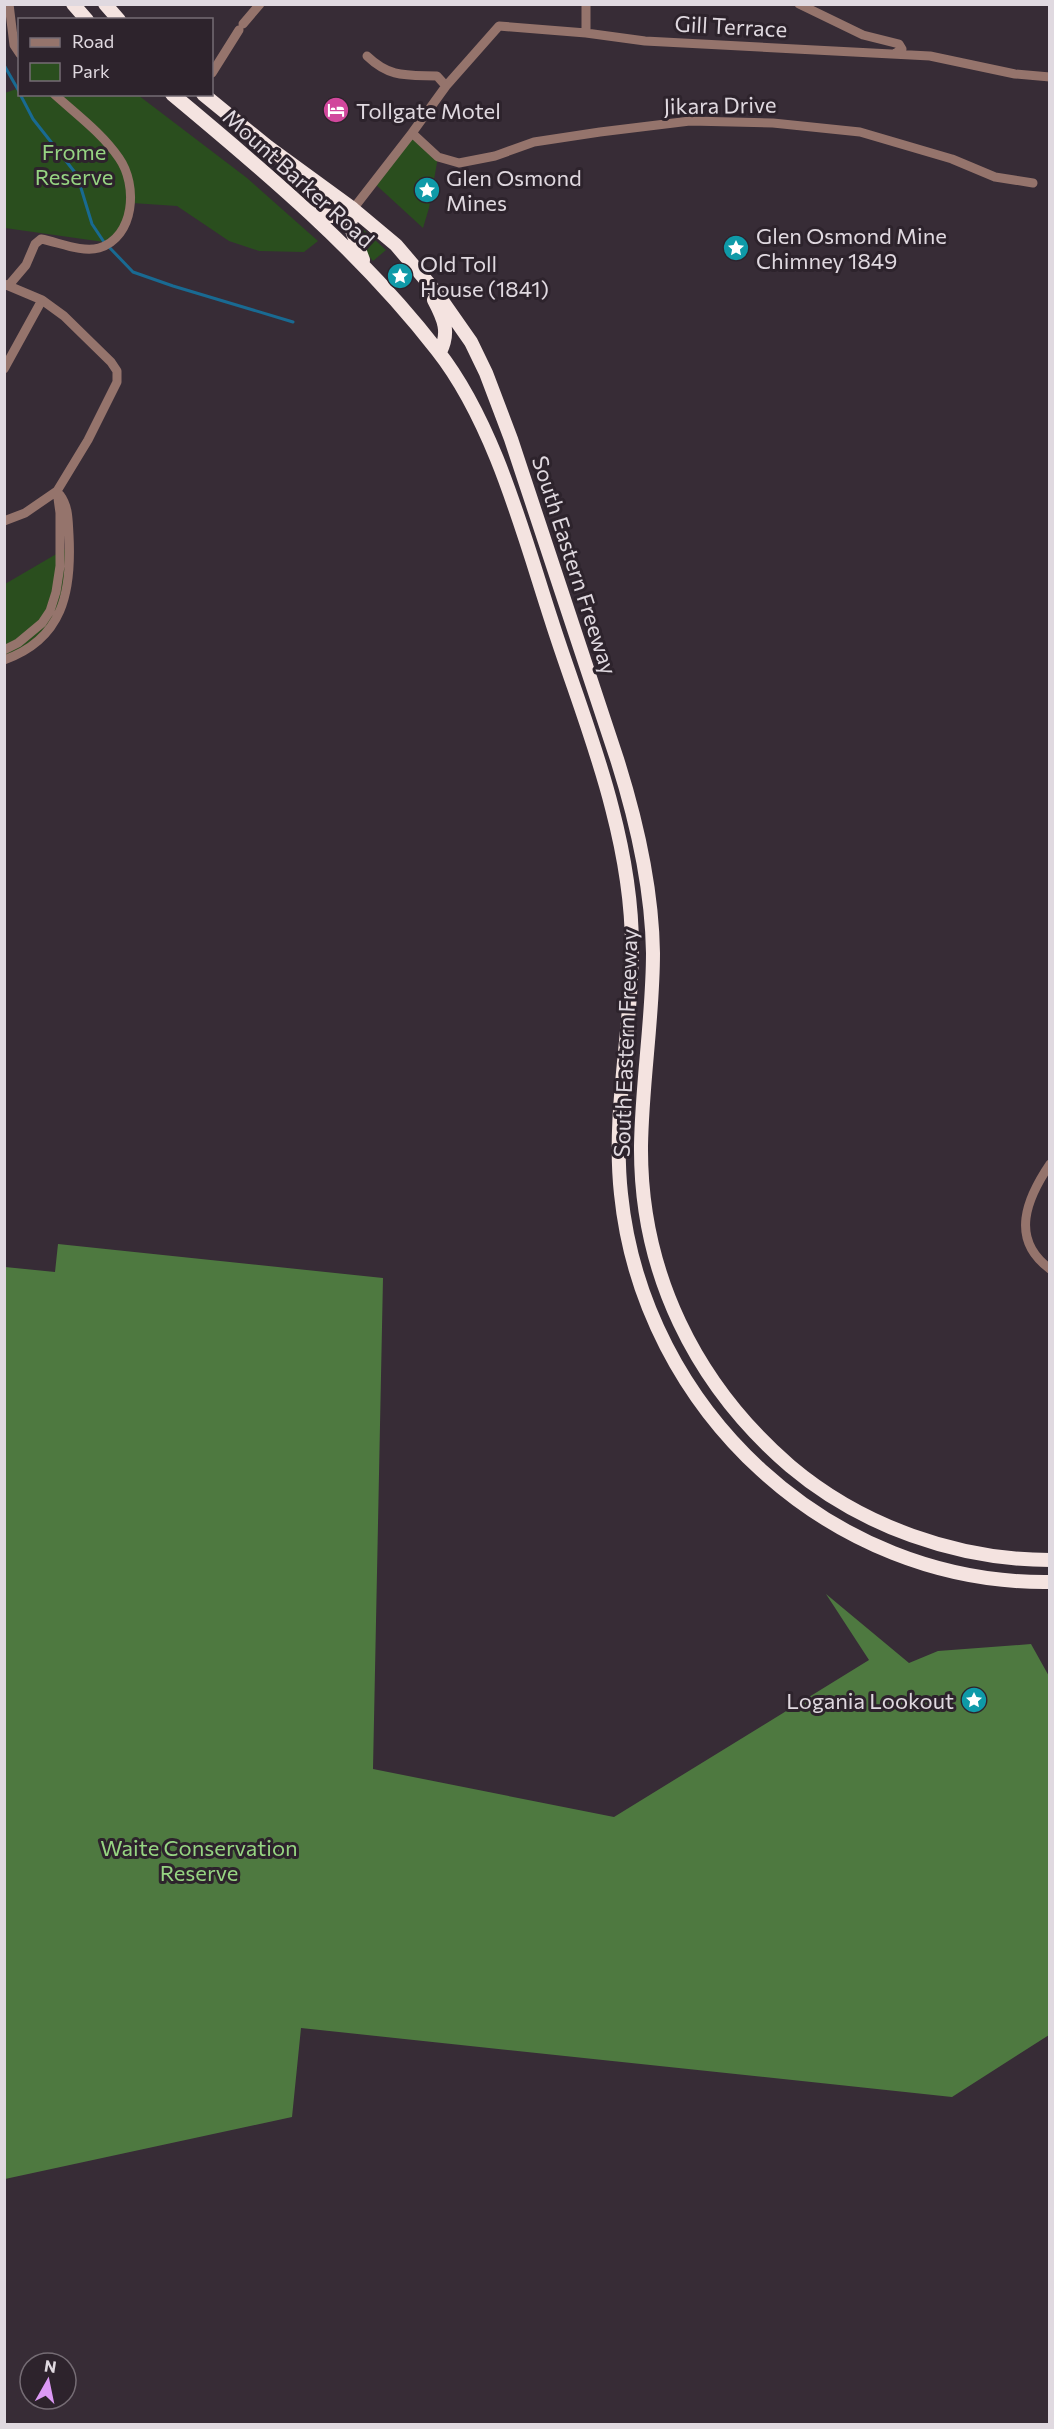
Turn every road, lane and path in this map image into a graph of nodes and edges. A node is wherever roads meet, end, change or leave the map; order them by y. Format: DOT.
graph roads {
  1 [pos="9,4"];
  2 [pos="64,4"];
  3 [pos="105,4"];
  4 [pos="260,4"];
  5 [pos="586,4"];
  6 [pos="799,4"];
  7 [pos="80,13"];
  8 [pos="117,18"];
  9 [pos="586,33"];
  10 [pos="18,51"];
  11 [pos="894,54"];
  12 [pos="367,56"];
  13 [pos="213,71"];
  14 [pos="1050,77"];
  15 [pos="446,86"];
  16 [pos="56,96"];
  17 [pos="174,96"];
  18 [pos="205,96"];
  19 [pos="412,133"];
  20 [pos="1033,183"];
  21 [pos="353,209"];
  22 [pos="308,211"];
  23 [pos="366,267"];
  24 [pos="418,269"];
  25 [pos="7,285"];
  26 [pos="42,300"];
  27 [pos="440,352"];
  28 [pos="4,369"];
  29 [pos="57,491"];
  30 [pos="4,521"];
  31 [pos="4,650"];
  32 [pos="4,660"];
  33 [pos="1050,1164"];
  34 [pos="1050,1269"];
  35 [pos="1050,1560"];
  36 [pos="1050,1582"];
  1 -- 10 [label="street"];
  2 -- 7 [label="highway"];
  3 -- 8 [label="highway"];
  4 -- 13 [label="street"];
  5 -- 9 [label="street"];
  6 -- 11 [label="street"];
  9 -- 11 [label="street, Gill Terrace"];
  9 -- 15 [label="street, Gill Terrace"];
  11 -- 14 [label="street, Gill Terrace"];
  12 -- 15 [label="street"];
  15 -- 19 [label="street, Gill Terrace"];
  16 -- 25 [label="street"];
  17 -- 22 [label="highway, Mount Barker Road"];
  18 -- 21 [label="highway, Mount Barker Road"];
  19 -- 20 [label="street, Jikara Drive"];
  19 -- 21 [label="street, Gill Terrace"];
  21 -- 22 [label="highway"];
  21 -- 23 [label="highway"];
  21 -- 24 [label="highway, Mount Barker Road"];
  22 -- 23 [label="highway, Mount Barker Road"];
  23 -- 27 [label="highway, Mount Barker Road"];
  24 -- 27 [label="highway"];
  24 -- 35 [label="highway, South Eastern Freeway"];
  25 -- 26 [label="street"];
  26 -- 28 [label="street"];
  26 -- 29 [label="street"];
  27 -- 36 [label="highway, South Eastern Freeway"];
  29 -- 30 [label="street"];
  29 -- 31 [label="street"];
  29 -- 32 [label="street"];
  33 -- 34 [label="street"];
}
